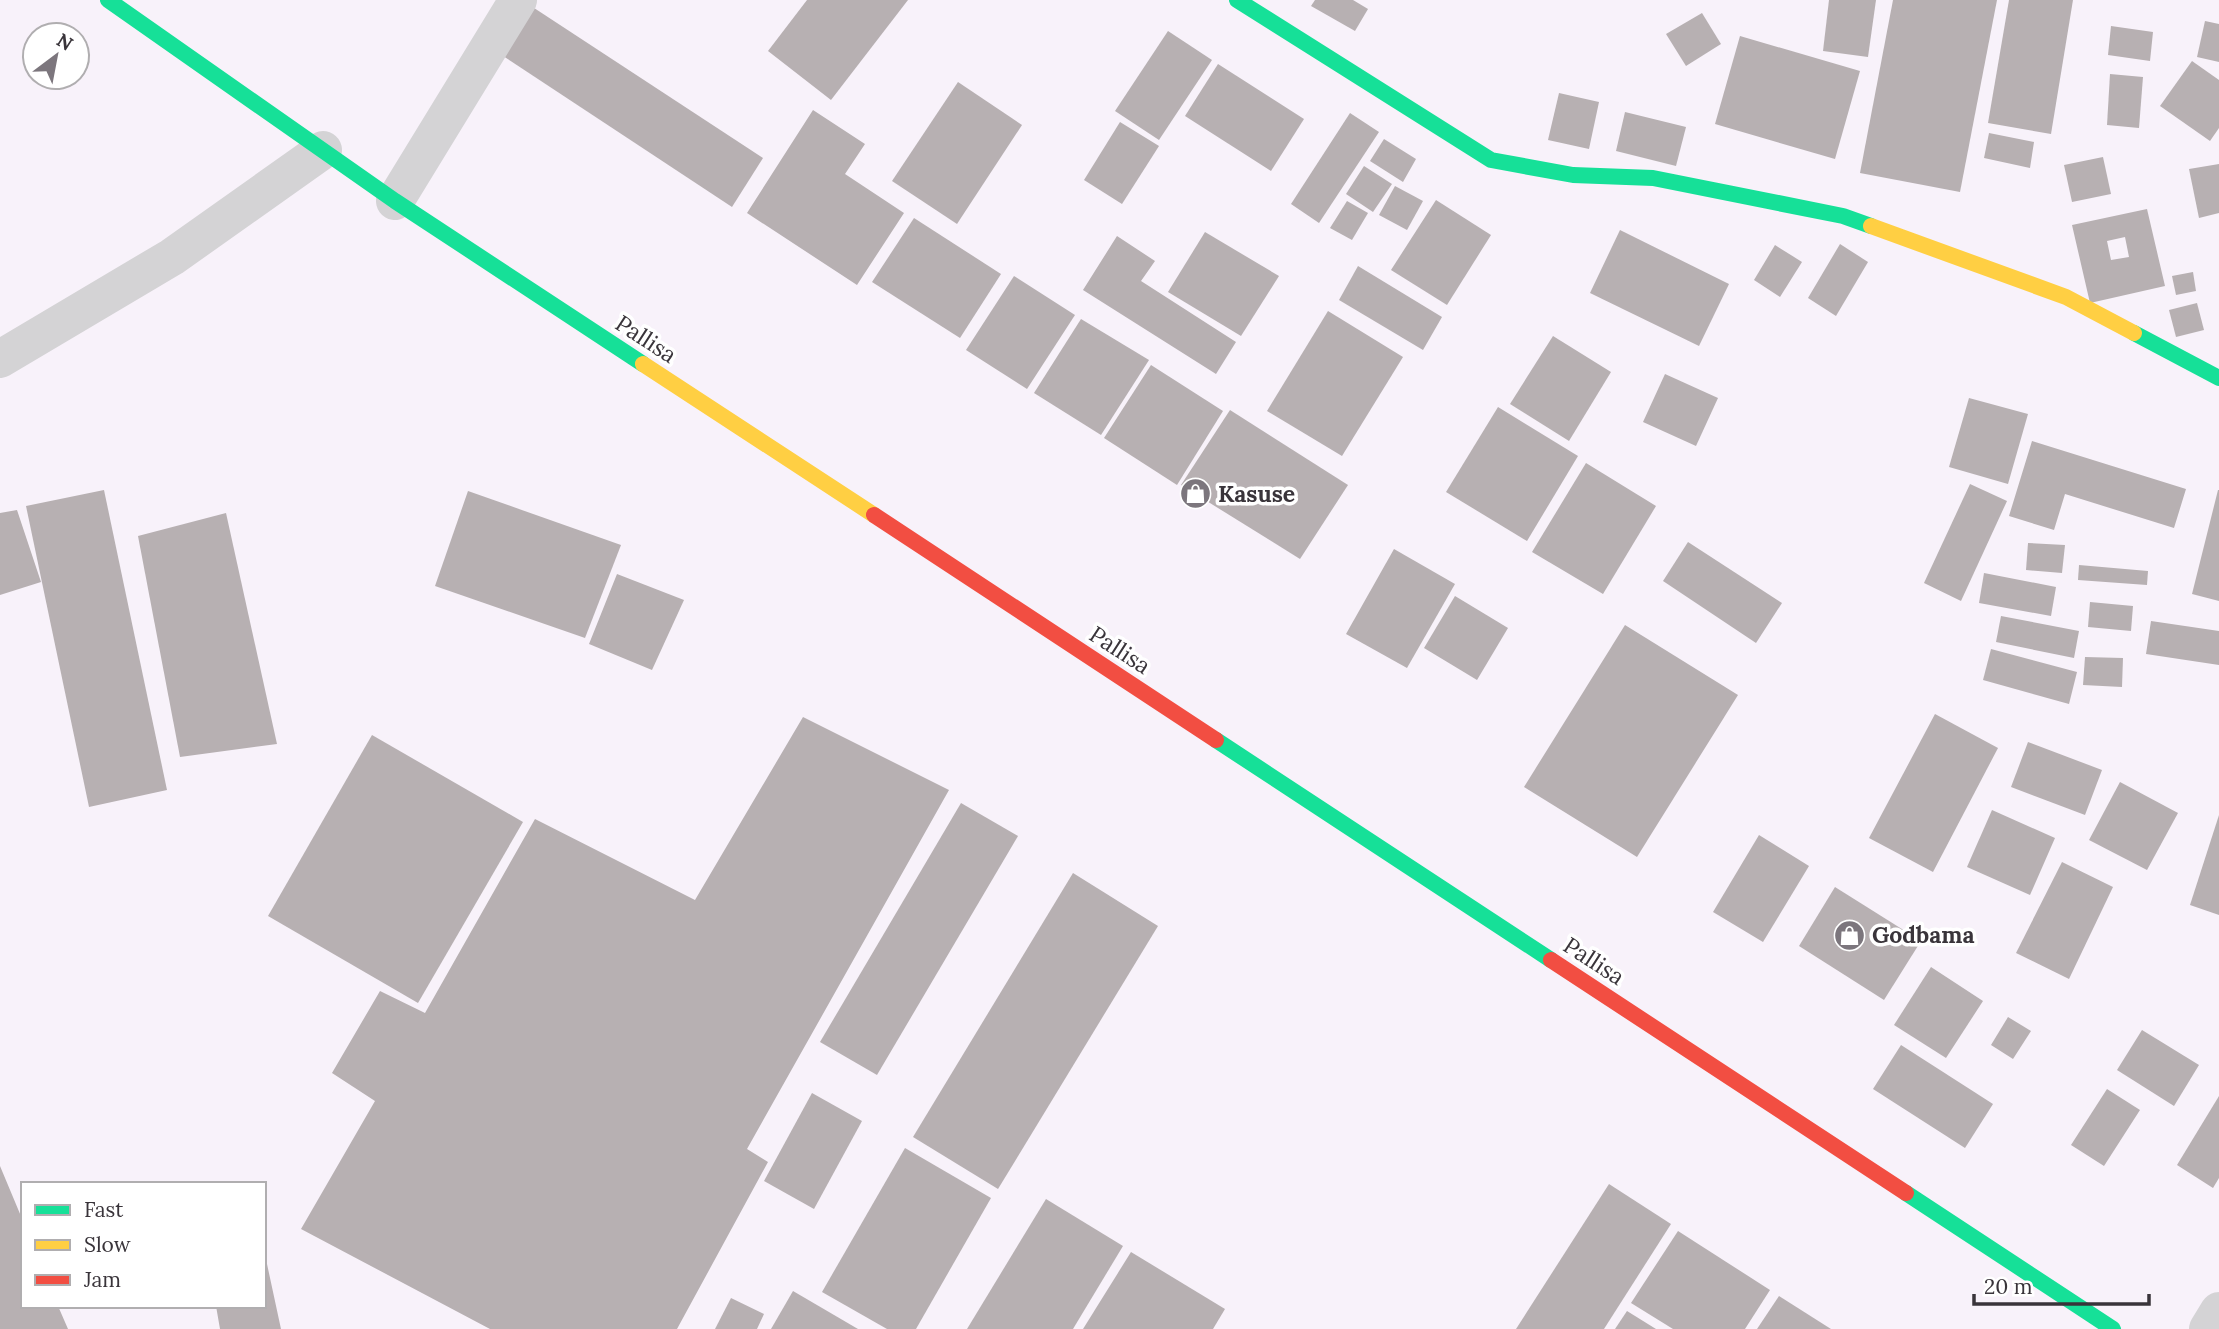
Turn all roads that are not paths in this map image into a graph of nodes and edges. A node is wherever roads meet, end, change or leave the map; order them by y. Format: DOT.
graph roads {
  1 [pos="108,0"];
  2 [pos="518,0"];
  3 [pos="1237,0"];
  4 [pos="323,150"];
  5 [pos="395,201"];
  6 [pos="0,359"];
  7 [pos="2219,378"];
  8 [pos="2219,1311"];
  9 [pos="2113,1329"];
  10 [pos="2208,1329"];
  1 -- 4 [label="main road, Pallisa"];
  2 -- 5 [label="street"];
  3 -- 7 [label="main road"];
  4 -- 5 [label="main road, Pallisa"];
  4 -- 6 [label="street"];
  5 -- 9 [label="main road, Pallisa"];
  8 -- 10 [label="street"];
}
